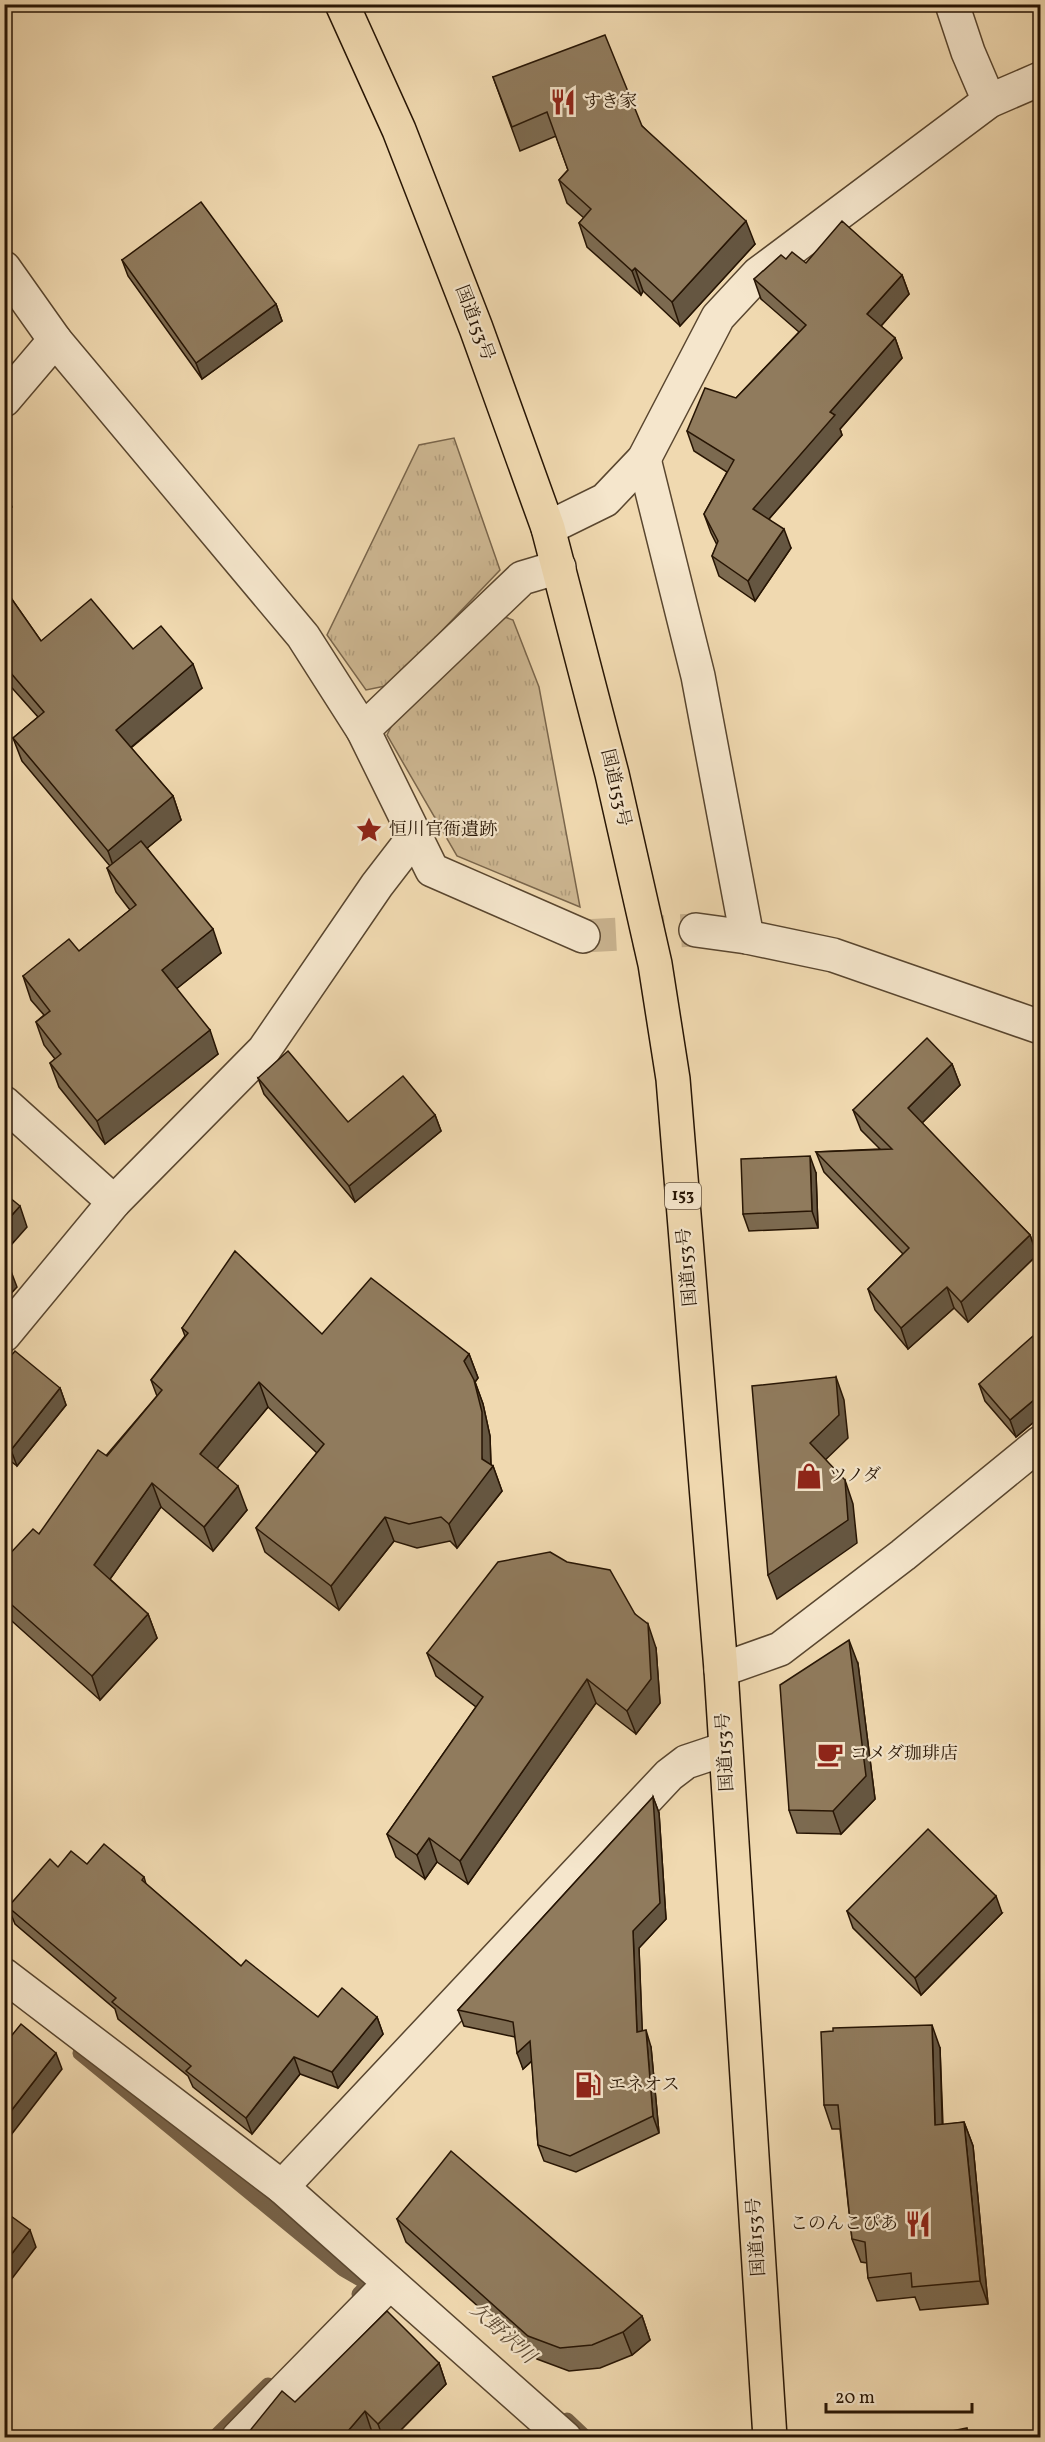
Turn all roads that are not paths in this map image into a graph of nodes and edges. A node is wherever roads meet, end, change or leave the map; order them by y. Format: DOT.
graph roads {
  1 [pos="342,4"];
  2 [pos="952,4"];
  3 [pos="1041,79"];
  4 [pos="989,101"];
  5 [pos="4,268"];
  6 [pos="55,340"];
  7 [pos="4,400"];
  8 [pos="644,459"];
  9 [pos="548,528"];
  10 [pos="559,567"];
  11 [pos="363,730"];
  12 [pos="414,837"];
  13 [pos="696,930"];
  14 [pos="583,936"];
  15 [pos="747,937"];
  16 [pos="1041,1027"];
  17 [pos="4,1103"];
  18 [pos="114,1202"];
  19 [pos="4,1335"];
  20 [pos="1041,1443"];
  21 [pos="721,1670"];
  22 [pos="725,1749"];
  23 [pos="4,1975"];
  24 [pos="282,2187"];
  25 [pos="390,2283"];
  26 [pos="238,2438"];
  27 [pos="565,2438"];
  28 [pos="770,2438"];
  1 -- 9 [label="highway, 国道153号 / 153"];
  2 -- 4 [label="street"];
  3 -- 4 [label="street"];
  4 -- 8 [label="street"];
  5 -- 6 [label="street"];
  6 -- 7 [label="street"];
  6 -- 11 [label="street"];
  8 -- 9 [label="street"];
  8 -- 15 [label="street"];
  9 -- 10 [label="highway, 国道153号 / 153"];
  10 -- 11 [label="street"];
  10 -- 21 [label="highway, 国道153号 / 153"];
  11 -- 12 [label="street"];
  12 -- 14 [label="street"];
  12 -- 18 [label="street"];
  13 -- 15 [label="street"];
  15 -- 16 [label="street"];
  17 -- 18 [label="street"];
  18 -- 19 [label="street"];
  20 -- 21 [label="street"];
  21 -- 22 [label="highway, 国道153号 / 153"];
  22 -- 24 [label="street"];
  22 -- 28 [label="highway, 国道153号 / 153"];
  23 -- 24 [label="street"];
  24 -- 25 [label="street"];
  25 -- 26 [label="street"];
  25 -- 27 [label="street"];
}
